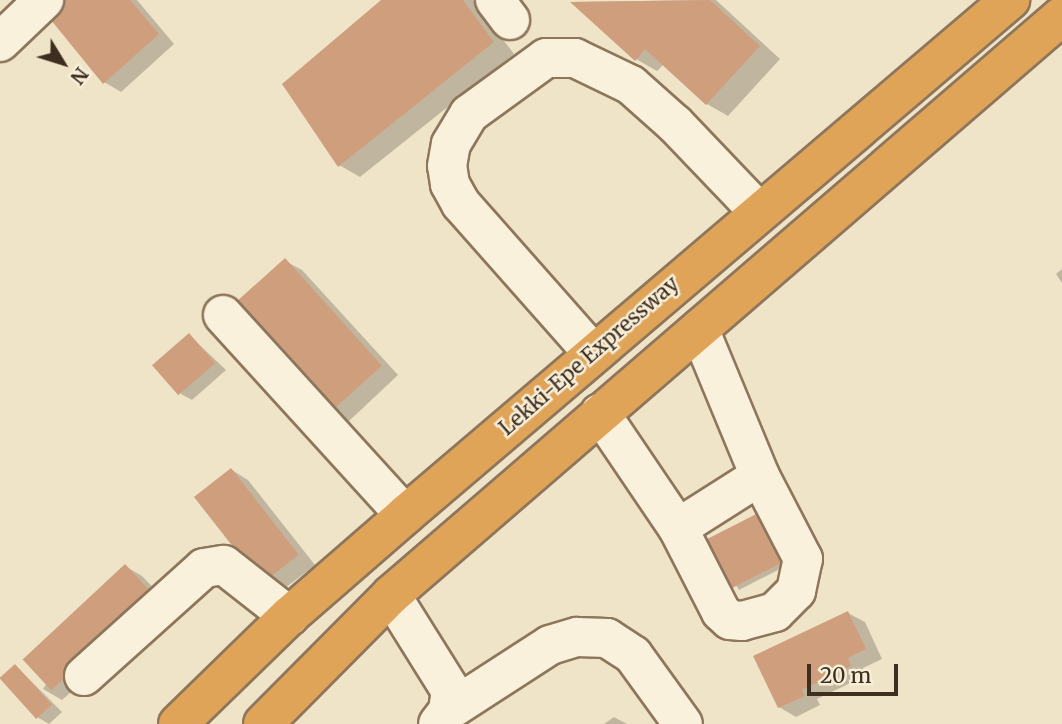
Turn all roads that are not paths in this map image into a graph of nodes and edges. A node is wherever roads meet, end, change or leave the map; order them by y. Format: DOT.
graph roads {
  1 [pos="44,0"];
  2 [pos="1010,0"];
  3 [pos="1062,16"];
  4 [pos="0,42"];
  5 [pos="758,211"];
  6 [pos="223,315"];
  7 [pos="699,328"];
  8 [pos="592,352"];
  9 [pos="600,412"];
  10 [pos="760,475"];
  11 [pos="405,514"];
  12 [pos="678,528"];
  13 [pos="391,595"];
  14 [pos="289,616"];
  15 [pos="84,676"];
  16 [pos="443,718"];
  17 [pos="178,724"];
  18 [pos="263,724"];
  19 [pos="683,724"];
  1 -- 4 [label="street"];
  2 -- 5 [label="highway, Lekki-Epe Expressway"];
  3 -- 7 [label="highway"];
  5 -- 8 [label="highway, Lekki-Epe Expressway"];
  5 -- 8 [label="street"];
  6 -- 11 [label="street"];
  7 -- 9 [label="highway"];
  7 -- 10 [label="street"];
  8 -- 11 [label="highway, Lekki-Epe Expressway"];
  9 -- 12 [label="street"];
  9 -- 13 [label="highway"];
  10 -- 12 [label="street"];
  10 -- 12 [label="street"];
  11 -- 14 [label="highway, Lekki-Epe Expressway"];
  13 -- 16 [label="street"];
  13 -- 18 [label="highway"];
  14 -- 15 [label="street"];
  14 -- 17 [label="highway, Lekki-Epe Expressway"];
  16 -- 19 [label="street"];
}
